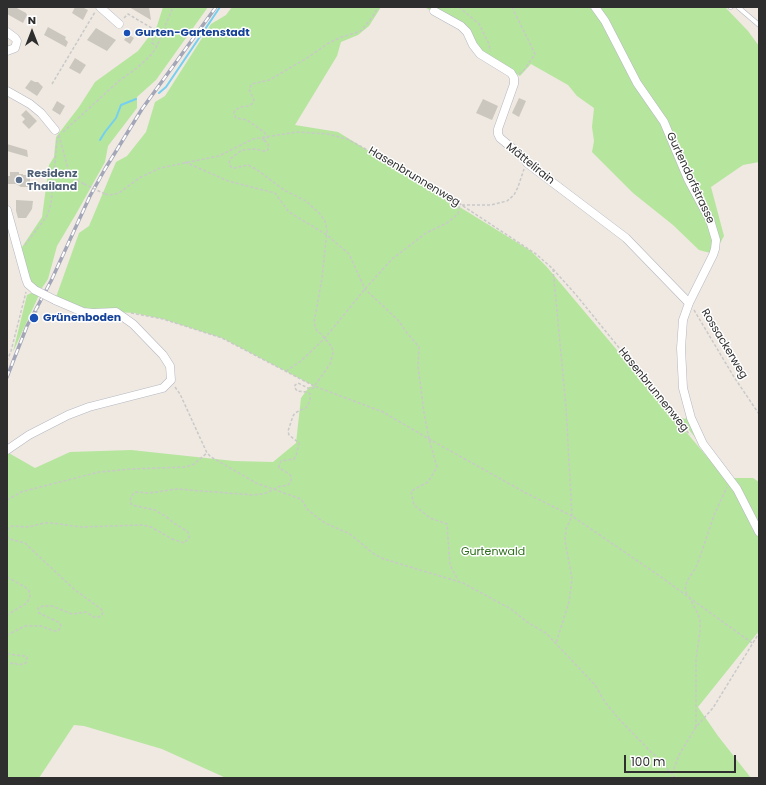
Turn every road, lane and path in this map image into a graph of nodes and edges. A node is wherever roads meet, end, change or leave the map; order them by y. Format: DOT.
graph roads {
  1 [pos="99,7"];
  2 [pos="173,7"];
  3 [pos="378,7"];
  4 [pos="459,7"];
  5 [pos="512,7"];
  6 [pos="595,7"];
  7 [pos="738,7"];
  8 [pos="434,11"];
  9 [pos="119,24"];
  10 [pos="759,25"];
  11 [pos="7,32"];
  12 [pos="156,46"];
  13 [pos="7,50"];
  14 [pos="491,61"];
  15 [pos="514,78"];
  16 [pos="52,84"];
  17 [pos="7,91"];
  18 [pos="59,133"];
  19 [pos="268,137"];
  20 [pos="185,162"];
  21 [pos="526,163"];
  22 [pos="460,204"];
  23 [pos="7,210"];
  24 [pos="327,235"];
  25 [pos="18,253"];
  26 [pos="552,269"];
  27 [pos="28,284"];
  28 [pos="365,289"];
  29 [pos="45,295"];
  30 [pos="689,303"];
  31 [pos="116,312"];
  32 [pos="34,318"];
  33 [pos="325,338"];
  34 [pos="7,361"];
  35 [pos="286,371"];
  36 [pos="171,380"];
  37 [pos="314,386"];
  38 [pos="759,414"];
  39 [pos="692,437"];
  40 [pos="429,439"];
  41 [pos="7,450"];
  42 [pos="207,453"];
  43 [pos="730,480"];
  44 [pos="273,490"];
  45 [pos="7,500"];
  46 [pos="572,516"];
  47 [pos="7,530"];
  48 [pos="759,532"];
  49 [pos="7,536"];
  50 [pos="7,576"];
  51 [pos="458,581"];
  52 [pos="688,596"];
  53 [pos="7,615"];
  54 [pos="759,633"];
  55 [pos="7,635"];
  56 [pos="556,643"];
  57 [pos="752,643"];
  58 [pos="7,654"];
  59 [pos="7,664"];
  60 [pos="696,727"];
  61 [pos="672,774"];
  62 [pos="675,778"];
  1 -- 9 [label="street"];
  1 -- 16 [label="path"];
  2 -- 12 [label="path"];
  3 -- 19 [label="path"];
  4 -- 14 [label="path"];
  5 -- 15 [label="path"];
  6 -- 30 [label="street, Gurtendorfstrasse"];
  7 -- 10 [label="lane"];
  8 -- 14 [label="street"];
  9 -- 12 [label="path"];
  11 -- 13 [label="street"];
  12 -- 18 [label="path"];
  14 -- 15 [label="street"];
  15 -- 21 [label="street, Mättelirain"];
  17 -- 18 [label="street"];
  18 -- 20 [label="path, Hasenbrunnenweg, bridge"];
  18 -- 25 [label="path"];
  19 -- 20 [label="path, Hasenbrunnenweg"];
  19 -- 22 [label="path, Hasenbrunnenweg"];
  19 -- 24 [label="path"];
  20 -- 24 [label="path"];
  21 -- 22 [label="path"];
  21 -- 30 [label="street, Mättelirain"];
  22 -- 26 [label="path, Hasenbrunnenweg"];
  22 -- 28 [label="path"];
  23 -- 25 [label="street"];
  24 -- 28 [label="path"];
  24 -- 33 [label="path"];
  25 -- 27 [label="street"];
  26 -- 39 [label="path, Hasenbrunnenweg"];
  26 -- 46 [label="path"];
  27 -- 29 [label="street, bridge"];
  27 -- 34 [label="path"];
  28 -- 33 [label="path"];
  28 -- 40 [label="path"];
  29 -- 31 [label="street, bridge"];
  29 -- 32 [label="path"];
  30 -- 38 [label="path, Rossackerweg"];
  30 -- 43 [label="street, Gurtendorfstrasse"];
  31 -- 35 [label="path"];
  31 -- 36 [label="street"];
  33 -- 35 [label="path"];
  33 -- 37 [label="path"];
  35 -- 37 [label="path"];
  36 -- 41 [label="street"];
  36 -- 42 [label="path"];
  37 -- 40 [label="path"];
  37 -- 44 [label="path"];
  40 -- 46 [label="path"];
  40 -- 51 [label="path"];
  42 -- 44 [label="path"];
  42 -- 45 [label="path"];
  43 -- 48 [label="street, Gurtendorfstrasse"];
  43 -- 52 [label="path"];
  44 -- 47 [label="path"];
  44 -- 51 [label="path"];
  46 -- 52 [label="path"];
  46 -- 56 [label="path"];
  49 -- 55 [label="path"];
  50 -- 53 [label="path"];
  51 -- 56 [label="path"];
  52 -- 57 [label="path"];
  52 -- 60 [label="path"];
  54 -- 57 [label="path"];
  56 -- 61 [label="path"];
  57 -- 60 [label="path"];
  58 -- 59 [label="path"];
  60 -- 61 [label="path"];
  61 -- 62 [label="path"];
}
